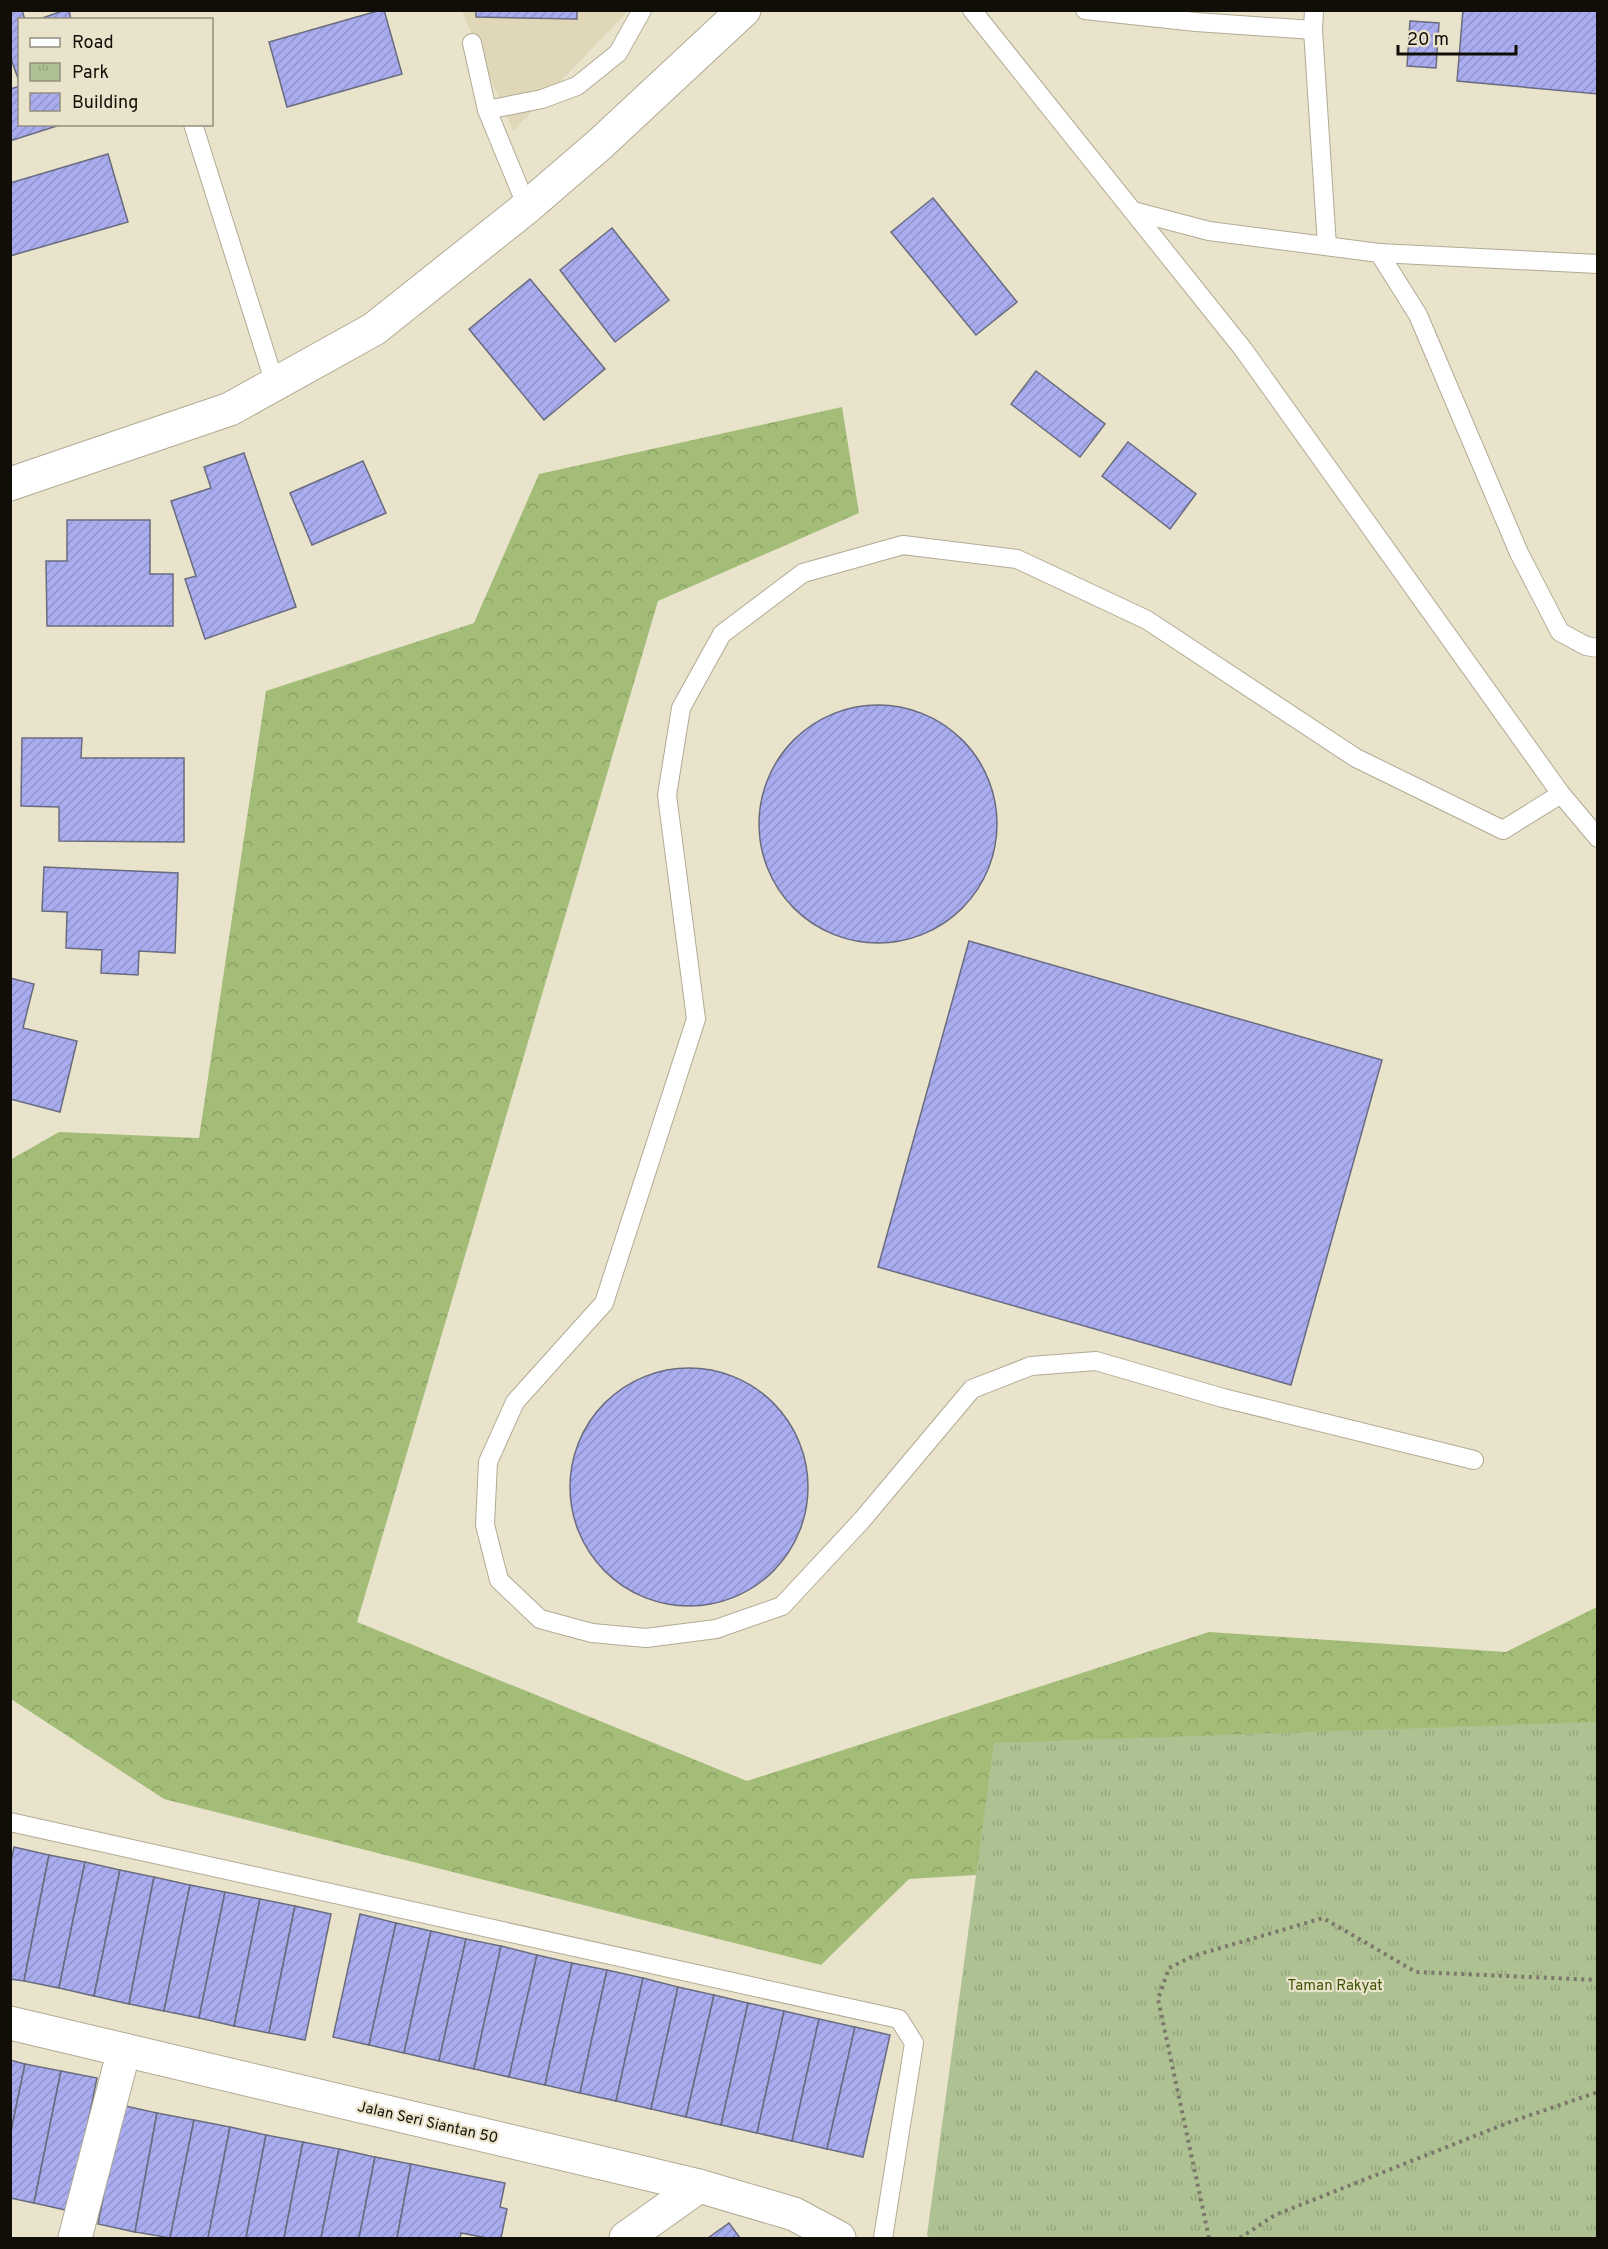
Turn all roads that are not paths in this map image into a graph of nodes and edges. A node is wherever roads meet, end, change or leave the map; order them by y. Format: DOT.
graph roads {
  1 [pos="642,10"];
  2 [pos="744,10"];
  3 [pos="972,10"];
  4 [pos="1085,10"];
  5 [pos="1314,10"];
  6 [pos="1313,30"];
  7 [pos="472,43"];
  8 [pos="488,110"];
  9 [pos="194,126"];
  10 [pos="527,207"];
  11 [pos="1133,211"];
  12 [pos="1328,246"];
  13 [pos="1379,254"];
  14 [pos="1598,264"];
  15 [pos="275,384"];
  16 [pos="10,484"];
  17 [pos="1598,648"];
  18 [pos="1561,794"];
  19 [pos="1598,838"];
  20 [pos="1474,1460"];
  21 [pos="10,1822"];
  22 [pos="10,2023"];
  23 [pos="124,2050"];
  24 [pos="699,2186"];
  25 [pos="75,2238"];
  26 [pos="626,2238"];
  27 [pos="839,2238"];
  28 [pos="883,2238"];
  1 -- 8 [label="lane"];
  2 -- 10 [label="street"];
  3 -- 11 [label="lane"];
  4 -- 6 [label="lane"];
  5 -- 6 [label="lane"];
  6 -- 12 [label="lane"];
  7 -- 8 [label="lane"];
  8 -- 10 [label="lane"];
  9 -- 15 [label="lane"];
  10 -- 15 [label="street"];
  11 -- 12 [label="lane"];
  11 -- 18 [label="lane"];
  12 -- 13 [label="lane"];
  13 -- 14 [label="lane"];
  13 -- 17 [label="lane"];
  15 -- 16 [label="street"];
  18 -- 19 [label="lane"];
  18 -- 20 [label="lane"];
  21 -- 28 [label="lane"];
  22 -- 23 [label="street, Jalan Seri Siantan 50"];
  23 -- 24 [label="street, Jalan Seri Siantan 50"];
  23 -- 25 [label="street"];
  24 -- 26 [label="street"];
  24 -- 27 [label="street, Jalan Seri Siantan 50"];
}
